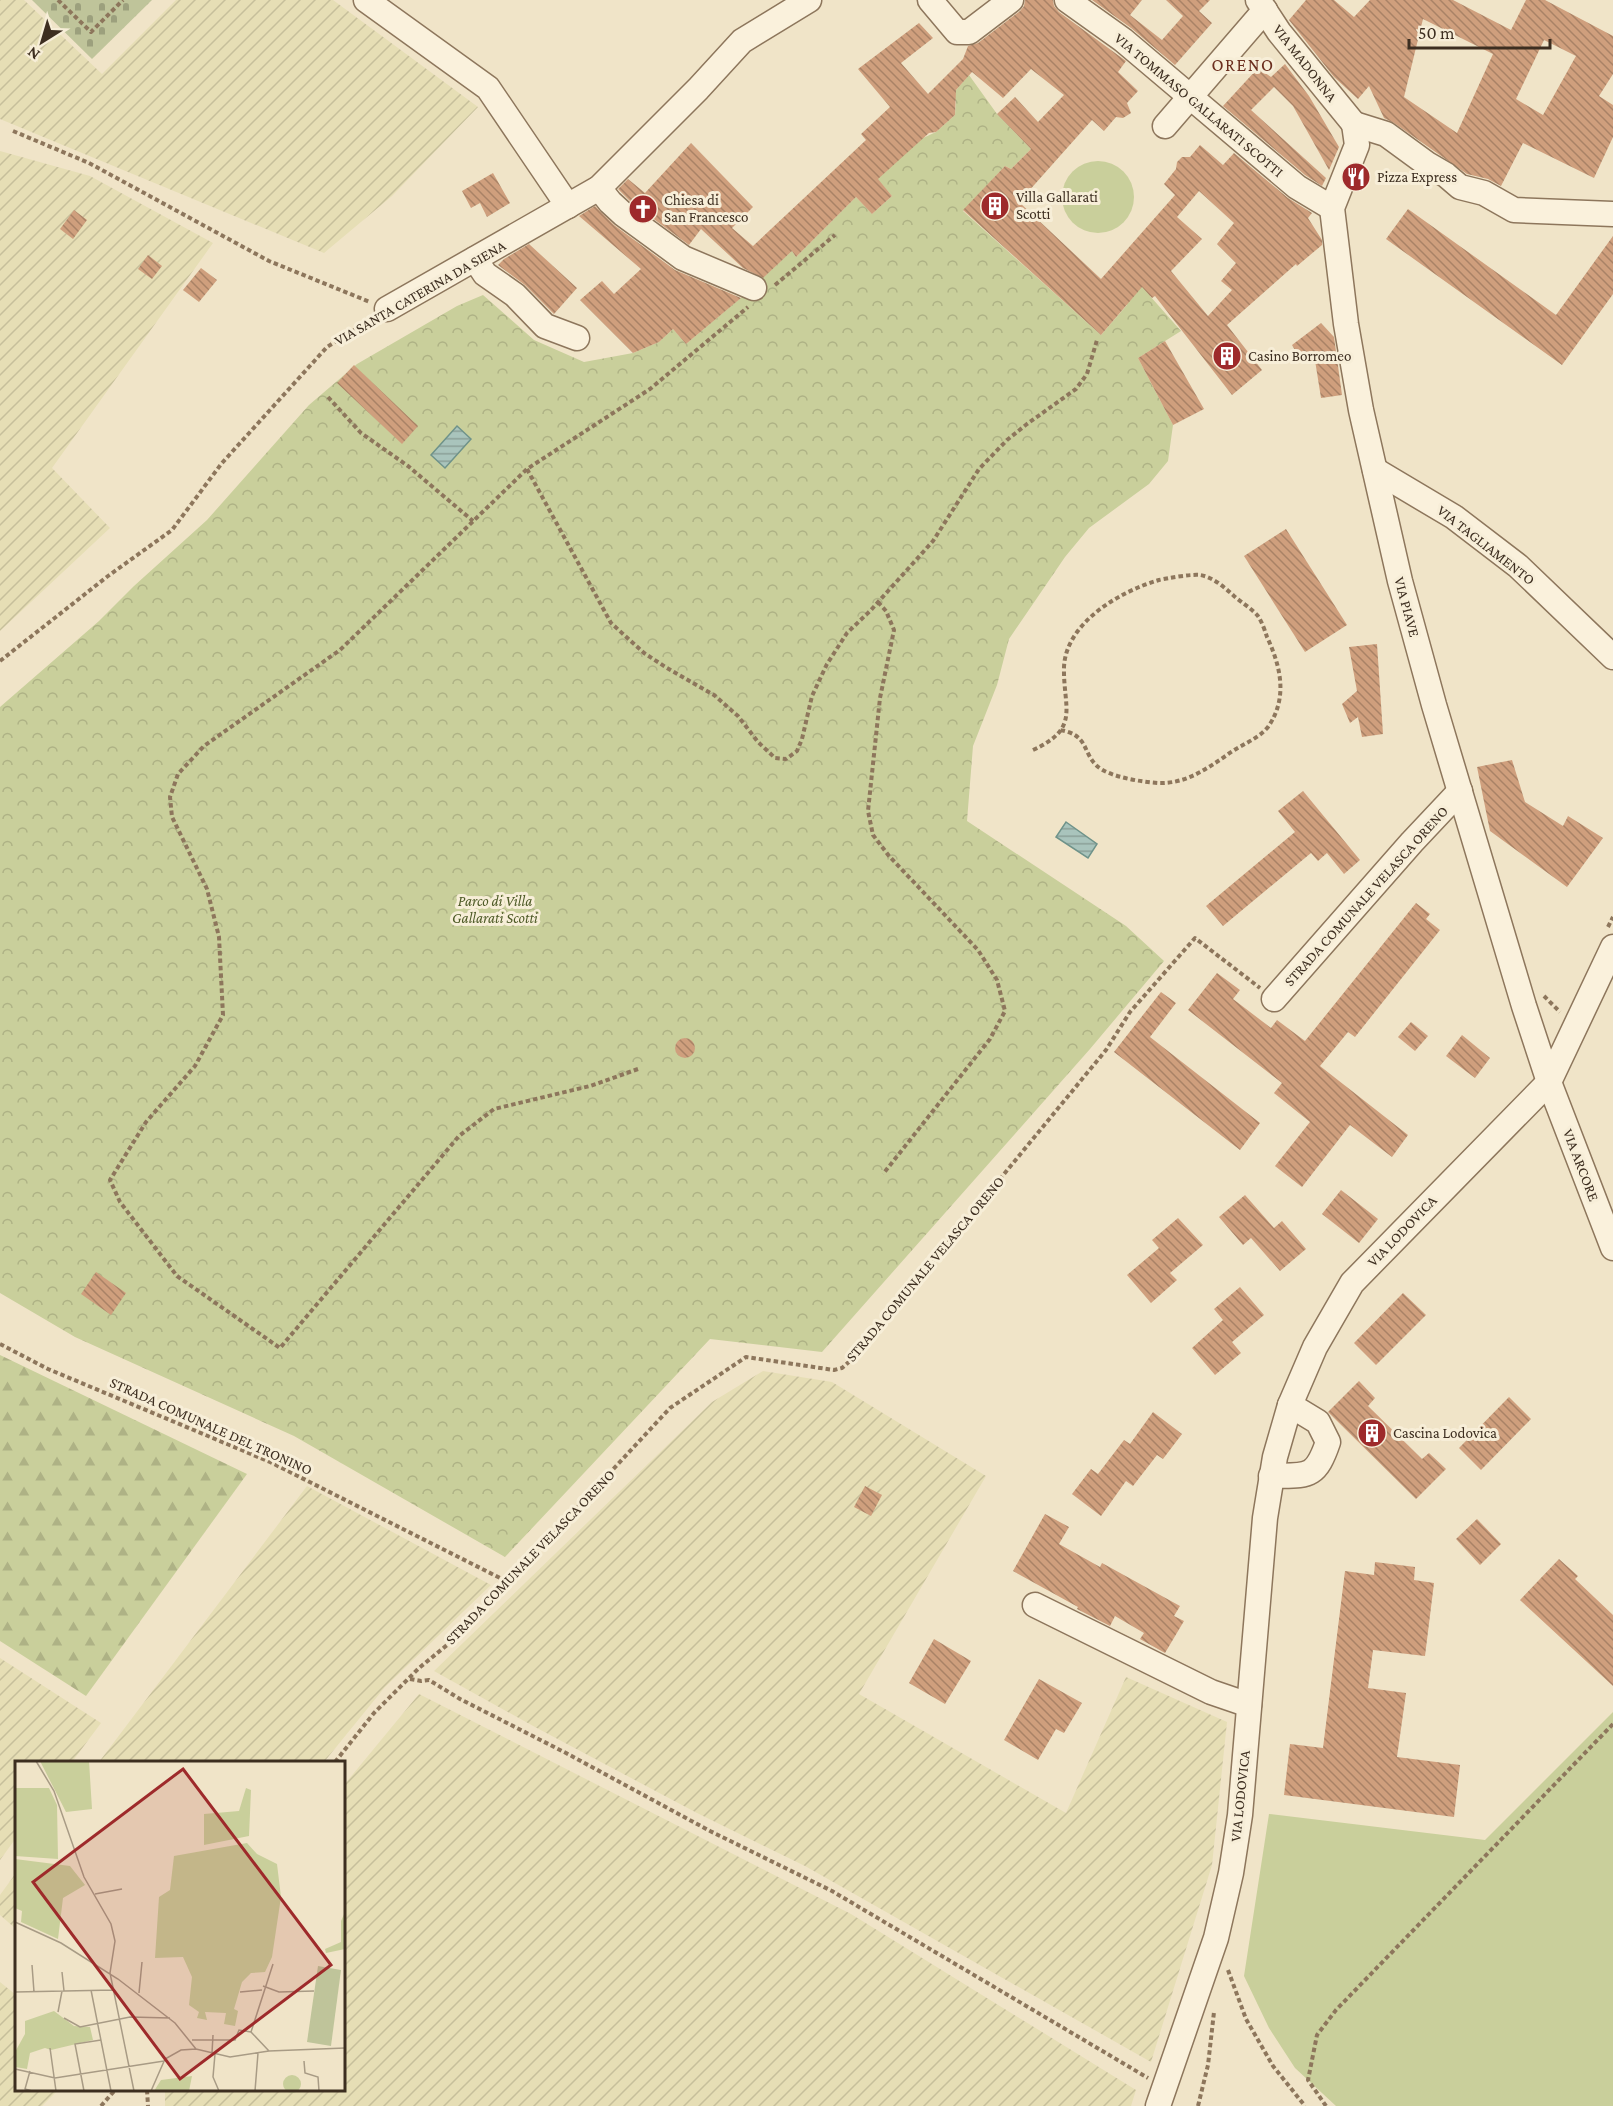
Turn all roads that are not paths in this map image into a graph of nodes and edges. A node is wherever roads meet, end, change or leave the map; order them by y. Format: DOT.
graph roads {
  1 [pos="366,0"];
  2 [pos="809,0"];
  3 [pos="930,0"];
  4 [pos="1011,0"];
  5 [pos="1081,4"];
  6 [pos="1261,5"];
  7 [pos="1189,96"];
  8 [pos="1354,124"];
  9 [pos="1165,126"];
  10 [pos="599,188"];
  11 [pos="568,206"];
  12 [pos="1332,208"];
  13 [pos="1613,214"];
  14 [pos="476,260"];
  15 [pos="761,292"];
  16 [pos="387,309"];
  17 [pos="577,339"];
  18 [pos="1375,470"];
  19 [pos="1613,657"];
  20 [pos="1460,791"];
  21 [pos="1610,948"];
  22 [pos="1274,999"];
  23 [pos="1549,1082"];
  24 [pos="1613,1248"];
  25 [pos="1290,1405"];
  26 [pos="1271,1476"];
  27 [pos="1035,1605"];
  28 [pos="1249,1705"];
  29 [pos="1161,2096"];
  1 -- 11 [label="street"];
  2 -- 10 [label="street, VIA SANTA CATERINA DA SIENA"];
  3 -- 4 [label="street"];
  5 -- 7 [label="street, VIA TOMMASO GALLARATI SCOTTI"];
  6 -- 7 [label="street"];
  6 -- 8 [label="street, VIA MADONNA"];
  7 -- 9 [label="street"];
  7 -- 12 [label="street, VIA TOMMASO GALLARATI SCOTTI"];
  8 -- 12 [label="street, VIA PIAVE"];
  8 -- 13 [label="street"];
  10 -- 11 [label="street, VIA SANTA CATERINA DA SIENA"];
  10 -- 15 [label="street"];
  11 -- 14 [label="street, VIA SANTA CATERINA DA SIENA"];
  12 -- 18 [label="street, VIA PIAVE"];
  14 -- 16 [label="street, VIA SANTA CATERINA DA SIENA"];
  14 -- 17 [label="street"];
  18 -- 19 [label="street, VIA TAGLIAMENTO"];
  18 -- 20 [label="street, VIA PIAVE"];
  20 -- 22 [label="street, STRADA COMUNALE VELASCA ORENO"];
  20 -- 23 [label="street, VIA PIAVE"];
  21 -- 23 [label="street, VIA LODOVICA"];
  23 -- 24 [label="street, VIA ARCORE"];
  23 -- 25 [label="street, VIA LODOVICA"];
  25 -- 26 [label="street, VIA LODOVICA"];
  25 -- 26 [label="street"];
  26 -- 28 [label="street, VIA LODOVICA"];
  27 -- 28 [label="street"];
  28 -- 29 [label="street, VIA LODOVICA"];
}
